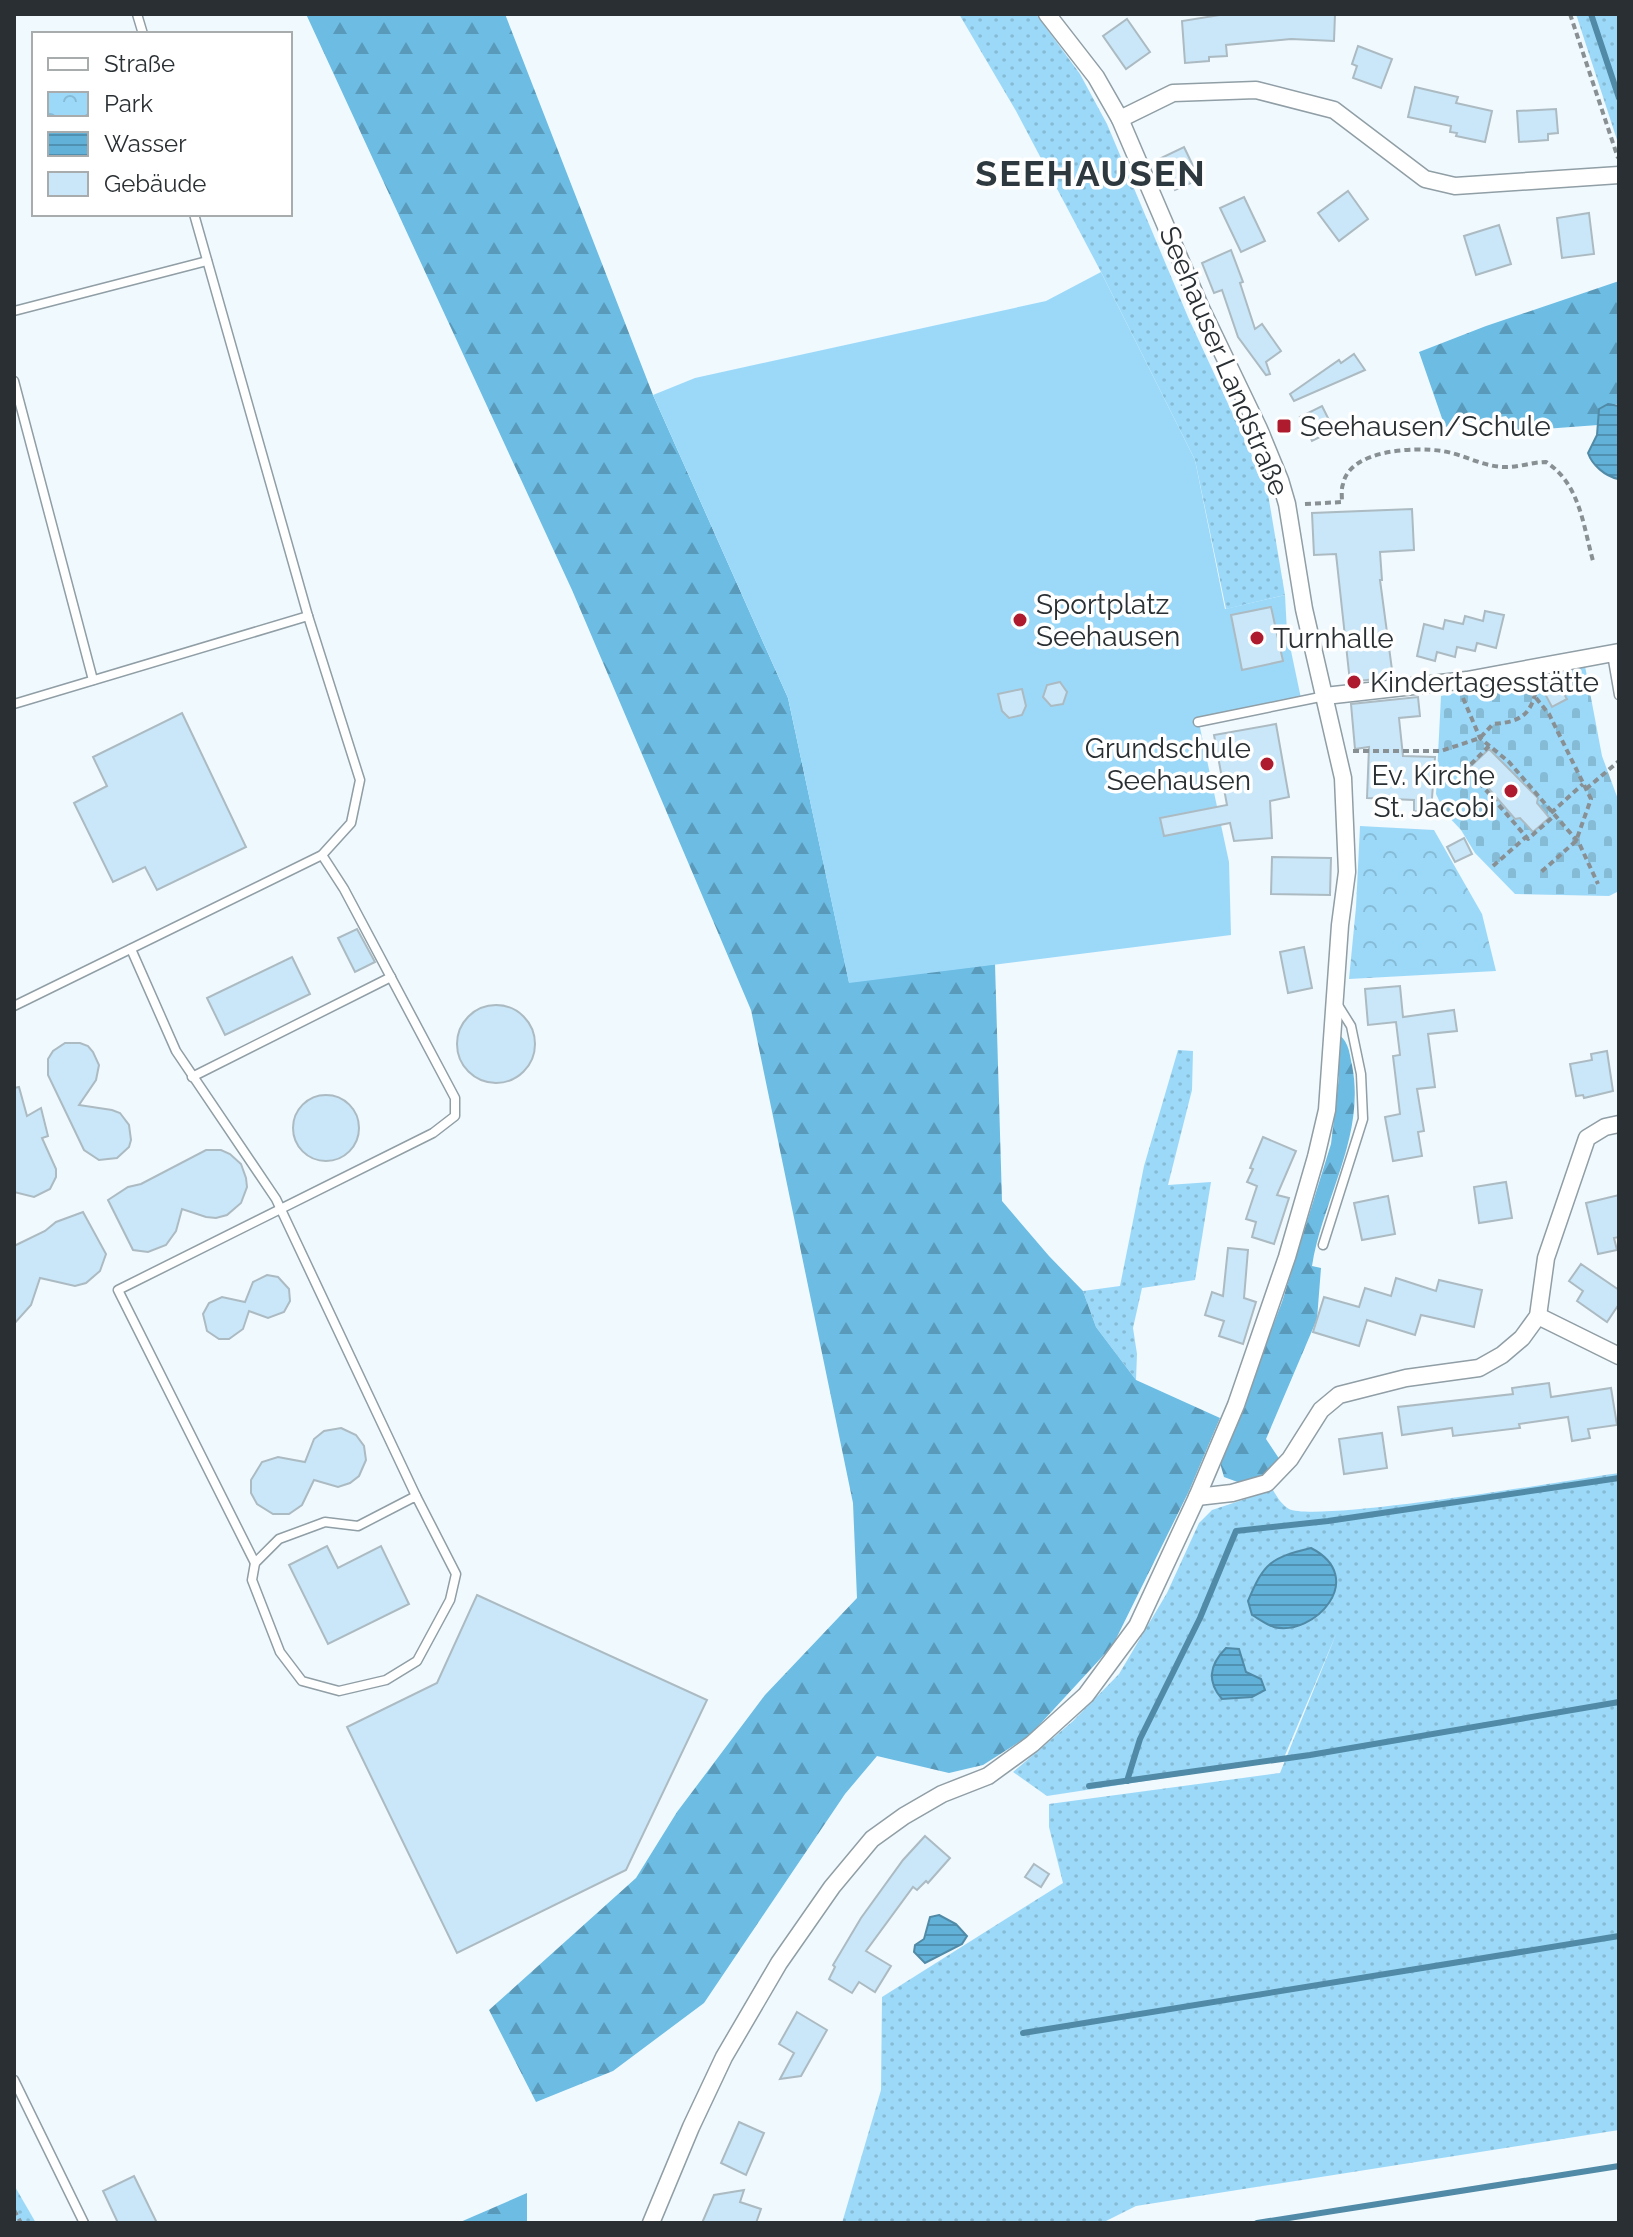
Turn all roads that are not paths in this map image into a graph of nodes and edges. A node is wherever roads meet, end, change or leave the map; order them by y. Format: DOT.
graph roads {
  1 [pos="1047,14"];
  2 [pos="1120,119"];
  3 [pos="1619,175"];
  4 [pos="195,216"];
  5 [pos="207,261"];
  6 [pos="14,311"];
  7 [pos="14,381"];
  8 [pos="308,616"];
  9 [pos="1615,653"];
  10 [pos="93,680"];
  11 [pos="1619,695"];
  12 [pos="1325,696"];
  13 [pos="14,704"];
  14 [pos="1198,722"];
  15 [pos="322,855"];
  16 [pos="131,949"];
  17 [pos="391,977"];
  18 [pos="1334,998"];
  19 [pos="14,1006"];
  20 [pos="192,1077"];
  21 [pos="1619,1124"];
  22 [pos="280,1208"];
  23 [pos="1323,1245"];
  24 [pos="1538,1316"];
  25 [pos="1619,1356"];
  26 [pos="416,1496"];
  27 [pos="1197,1497"];
  28 [pos="255,1563"];
  29 [pos="14,2080"];
  30 [pos="84,2223"];
  31 [pos="651,2223"];
  1 -- 2 [label="street, Seehauser Landstraße"];
  2 -- 3 [label="street"];
  2 -- 12 [label="street, Seehauser Landstraße"];
  4 -- 5 [label="lane"];
  5 -- 6 [label="lane"];
  5 -- 8 [label="lane"];
  7 -- 10 [label="lane"];
  8 -- 10 [label="lane"];
  8 -- 15 [label="lane"];
  9 -- 11 [label="lane"];
  9 -- 12 [label="street"];
  10 -- 13 [label="lane"];
  12 -- 14 [label="lane"];
  12 -- 18 [label="street, Seehauser Landstraße"];
  15 -- 16 [label="lane"];
  15 -- 17 [label="lane"];
  16 -- 19 [label="lane"];
  16 -- 20 [label="lane"];
  17 -- 20 [label="lane"];
  17 -- 22 [label="lane"];
  18 -- 23 [label="lane"];
  18 -- 27 [label="street, Seehauser Landstraße"];
  20 -- 22 [label="lane"];
  21 -- 24 [label="street"];
  22 -- 26 [label="lane"];
  22 -- 28 [label="lane"];
  24 -- 25 [label="street"];
  24 -- 27 [label="street"];
  26 -- 28 [label="lane"];
  26 -- 28 [label="lane"];
  27 -- 31 [label="street, Seehauser Landstraße"];
  29 -- 30 [label="lane"];
}
